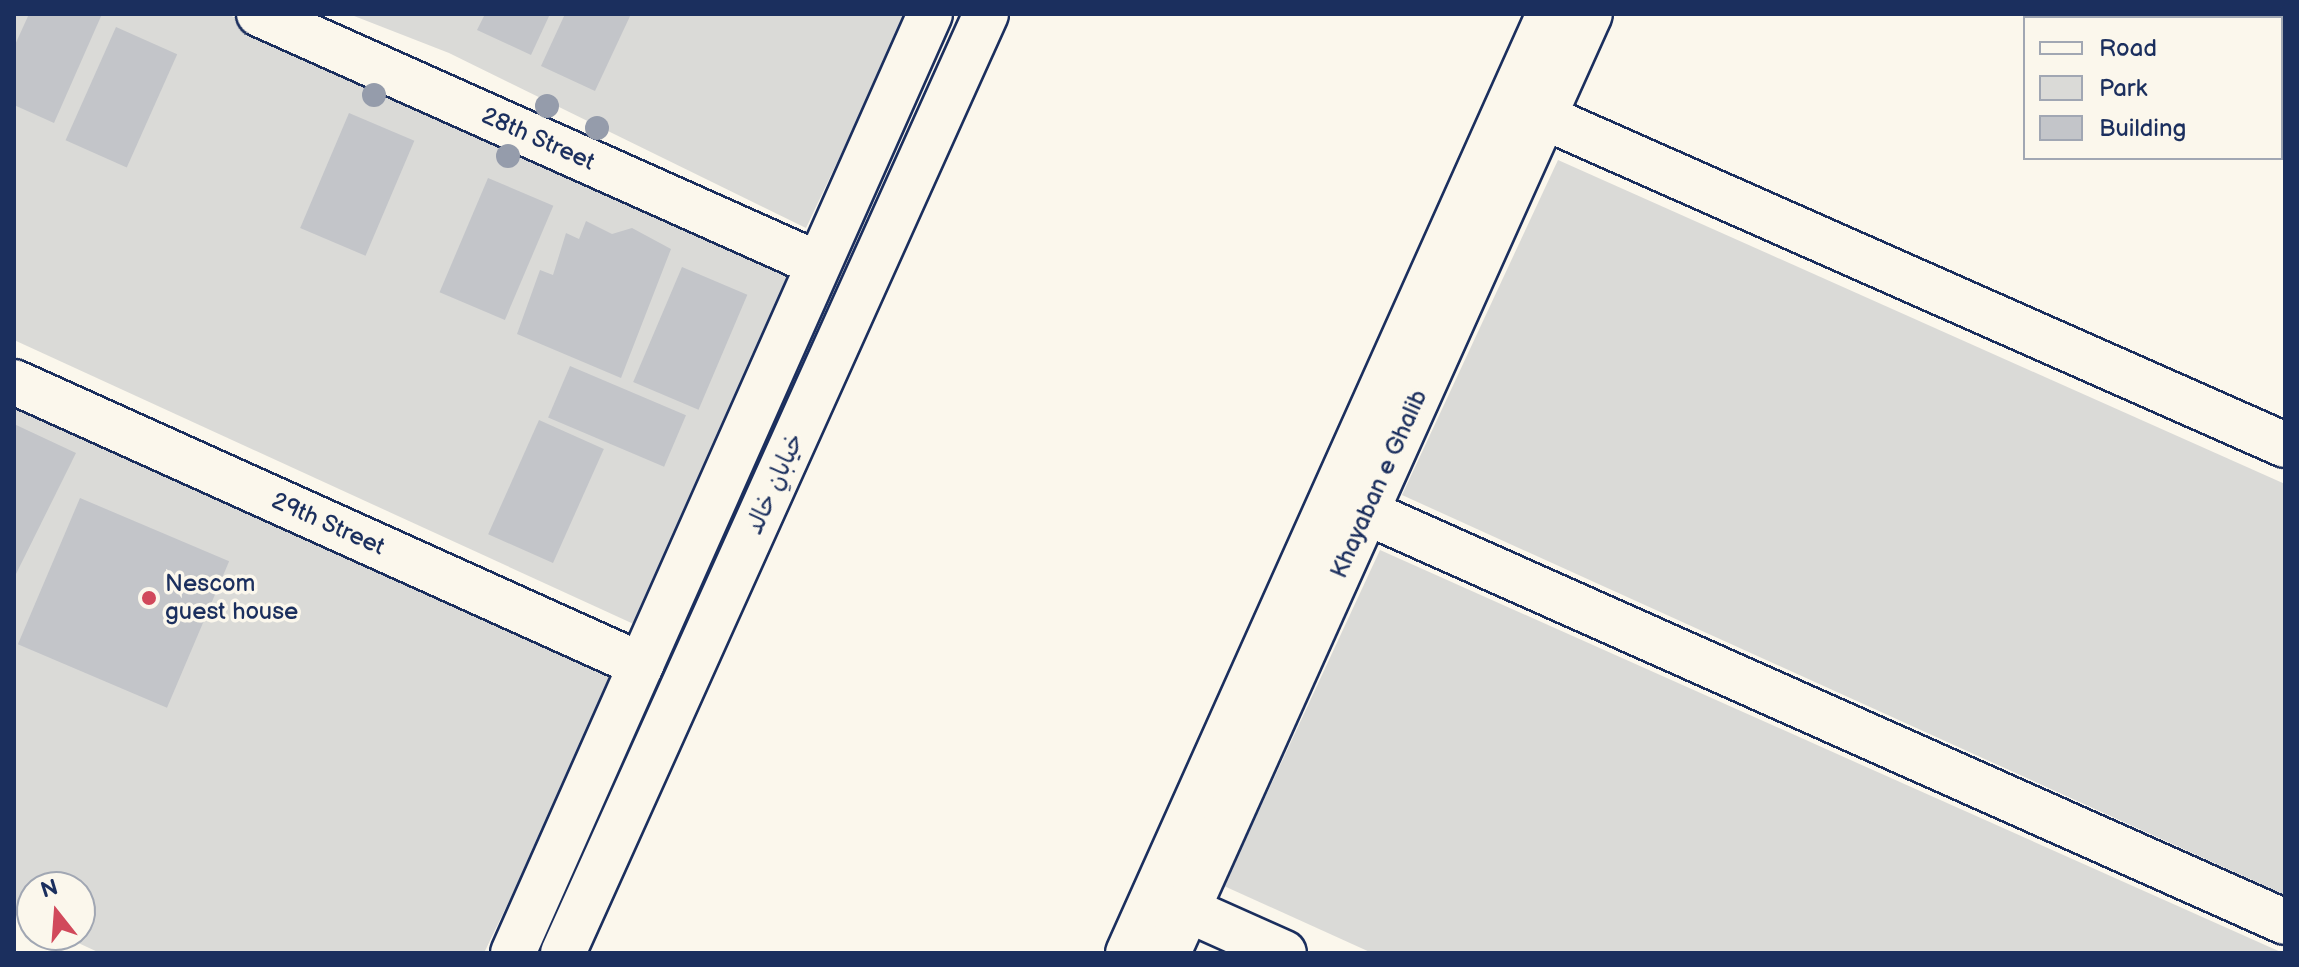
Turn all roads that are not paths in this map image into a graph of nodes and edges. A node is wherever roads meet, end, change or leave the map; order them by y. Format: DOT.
graph roads {
  1 [pos="259,14"];
  2 [pos="930,14"];
  3 [pos="986,14"];
  4 [pos="1549,14"];
  5 [pos="1590,14"];
  6 [pos="1544,117"];
  7 [pos="818,264"];
  8 [pos="14,382"];
  9 [pos="2285,445"];
  10 [pos="1366,512"];
  11 [pos="641,665"];
  12 [pos="1188,910"];
  13 [pos="2285,922"];
  14 [pos="513,953"];
  15 [pos="563,953"];
  16 [pos="1128,953"];
  17 [pos="1168,953"];
  18 [pos="1284,953"];
  1 -- 7 [label="street, 28th Street"];
  2 -- 7 [label="street, خیابانِ خالد"];
  3 -- 15 [label="street, خیابانِ خالد"];
  4 -- 16 [label="street, Khayaban e Ghalib"];
  5 -- 6 [label="street, Khayaban e Ghalib"];
  6 -- 9 [label="street"];
  6 -- 10 [label="street, Khayaban e Ghalib"];
  7 -- 11 [label="street, خیابانِ خالد"];
  8 -- 11 [label="street, 29th Street"];
  10 -- 12 [label="street, Khayaban e Ghalib"];
  10 -- 13 [label="street"];
  11 -- 14 [label="street, خیابانِ خالد"];
  12 -- 17 [label="street, Khayaban e Ghalib"];
  12 -- 18 [label="street"];
}
